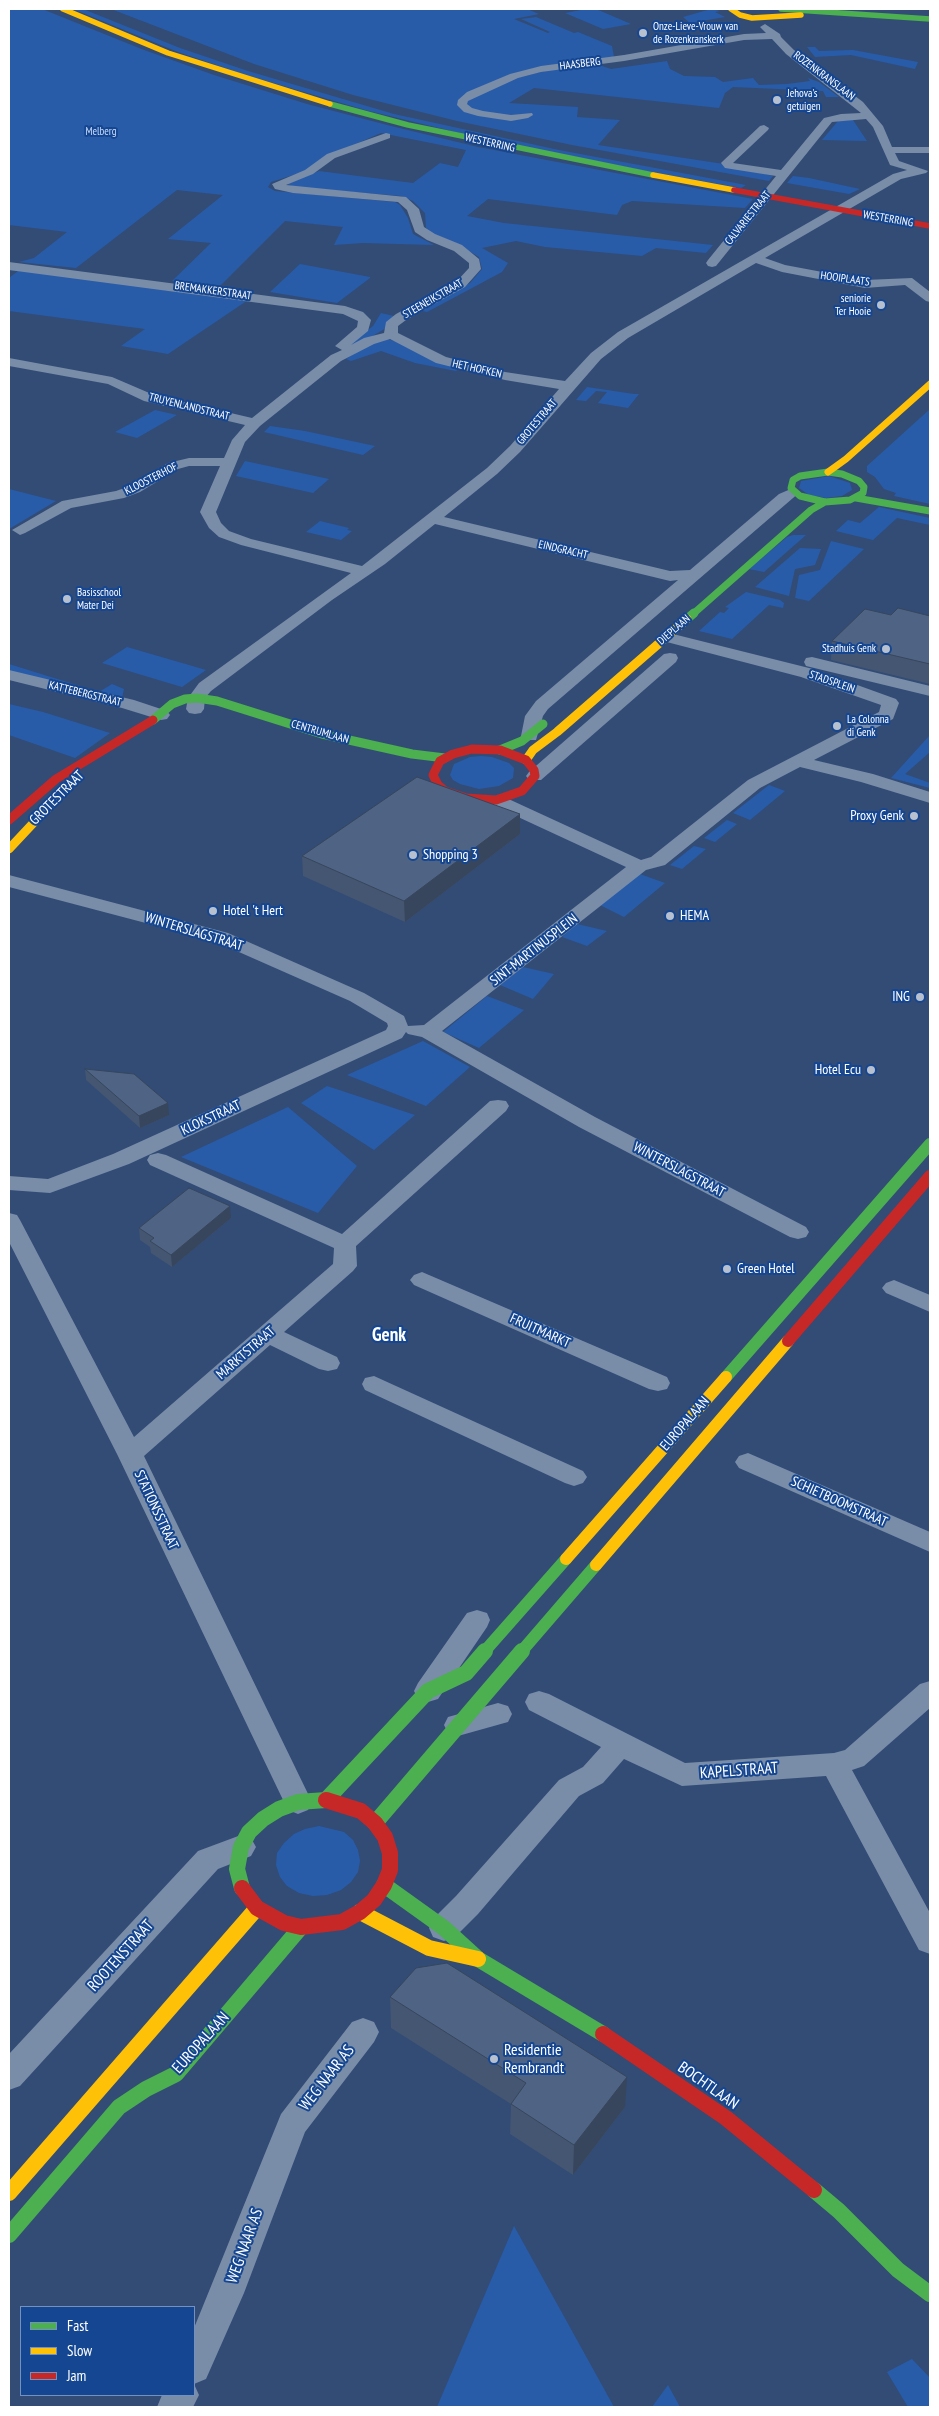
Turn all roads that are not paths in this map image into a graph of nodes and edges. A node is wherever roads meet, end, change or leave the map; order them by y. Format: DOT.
graph roads {
  1 [pos="63,9"];
  2 [pos="92,9"];
  3 [pos="734,9"];
  4 [pos="780,13"];
  5 [pos="752,18"];
  6 [pos="930,19"];
  7 [pos="777,36"];
  8 [pos="528,115"];
  9 [pos="870,116"];
  10 [pos="764,128"];
  11 [pos="386,136"];
  12 [pos="890,150"];
  13 [pos="930,150"];
  14 [pos="899,171"];
  15 [pos="924,172"];
  16 [pos="785,174"];
  17 [pos="930,216"];
  18 [pos="930,226"];
  19 [pos="756,259"];
  20 [pos="712,264"];
  21 [pos="9,266"];
  22 [pos="930,298"];
  23 [pos="391,335"];
  24 [pos="336,358"];
  25 [pos="9,362"];
  26 [pos="930,384"];
  27 [pos="568,386"];
  28 [pos="930,399"];
  29 [pos="255,423"];
  30 [pos="880,444"];
  31 [pos="228,462"];
  32 [pos="828,472"];
  33 [pos="860,494"];
  34 [pos="796,498"];
  35 [pos="825,502"];
  36 [pos="930,509"];
  37 [pos="433,519"];
  38 [pos="20,530"];
  39 [pos="362,571"];
  40 [pos="694,574"];
  41 [pos="665,637"];
  42 [pos="743,648"];
  43 [pos="650,651"];
  44 [pos="9,675"];
  45 [pos="930,691"];
  46 [pos="196,703"];
  47 [pos="213,712"];
  48 [pos="161,715"];
  49 [pos="555,715"];
  50 [pos="530,736"];
  51 [pos="107,749"];
  52 [pos="500,750"];
  53 [pos="445,758"];
  54 [pos="526,760"];
  55 [pos="800,762"];
  56 [pos="534,776"];
  57 [pos="930,798"];
  58 [pos="496,800"];
  59 [pos="9,805"];
  60 [pos="22,807"];
  61 [pos="34,821"];
  62 [pos="9,822"];
  63 [pos="9,849"];
  64 [pos="639,866"];
  65 [pos="9,881"];
  66 [pos="398,1023"];
  67 [pos="428,1032"];
  68 [pos="498,1106"];
  69 [pos="930,1144"];
  70 [pos="158,1160"];
  71 [pos="930,1176"];
  72 [pos="9,1183"];
  73 [pos="9,1220"];
  74 [pos="798,1232"];
  75 [pos="345,1244"];
  76 [pos="422,1280"];
  77 [pos="894,1288"];
  78 [pos="930,1304"];
  79 [pos="268,1334"];
  80 [pos="328,1363"];
  81 [pos="658,1383"];
  82 [pos="374,1384"];
  83 [pos="130,1454"];
  84 [pos="748,1462"];
  85 [pos="568,1474"];
  86 [pos="930,1543"];
  87 [pos="477,1620"];
  88 [pos="428,1691"];
  89 [pos="930,1692"];
  90 [pos="539,1702"];
  91 [pos="498,1714"];
  92 [pos="458,1725"];
  93 [pos="621,1743"];
  94 [pos="834,1764"];
  95 [pos="289,1785"];
  96 [pos="326,1800"];
  97 [pos="375,1823"];
  98 [pos="241,1847"];
  99 [pos="384,1886"];
  100 [pos="257,1908"];
  101 [pos="360,1912"];
  102 [pos="301,1927"];
  103 [pos="444,1928"];
  104 [pos="930,1941"];
  105 [pos="478,1959"];
  106 [pos="363,2032"];
  107 [pos="9,2076"];
  108 [pos="9,2193"];
  109 [pos="9,2235"];
  110 [pos="898,2270"];
  111 [pos="930,2294"];
  112 [pos="920,2301"];
  113 [pos="195,2365"];
  1 -- 18 [label="main road, WESTERRING, bridge"];
  2 -- 17 [label="main road, WESTERRING"];
  3 -- 5 [label="main road, ROZENKRANSLAAN"];
  4 -- 5 [label="main road, ROZENKRANSLAAN"];
  4 -- 6 [label="main road, ROZENKRANSLAAN"];
  4 -- 7 [label="street"];
  5 -- 7 [label="street, ROZENKRANSLAAN"];
  7 -- 8 [label="street, HAASBERG"];
  7 -- 9 [label="street, ROZENKRANSLAAN"];
  9 -- 12 [label="street, ROZENKRANSLAAN"];
  9 -- 16 [label="street, CALVARIESTRAAT"];
  10 -- 16 [label="street, CALVARIESTRAAT"];
  11 -- 23 [label="street, STEENEIKSTRAAT"];
  12 -- 13 [label="street"];
  12 -- 14 [label="street, ROZENKRANSLAAN"];
  14 -- 15 [label="street, GROTESTRAAT"];
  14 -- 19 [label="street, GROTESTRAAT"];
  16 -- 20 [label="street, CALVARIESTRAAT"];
  19 -- 22 [label="street, HOOIPLAATS"];
  19 -- 27 [label="street, GROTESTRAAT"];
  21 -- 24 [label="street, BREMAKKERSTRAAT"];
  23 -- 24 [label="street"];
  23 -- 27 [label="street, HET HOFKEN"];
  24 -- 29 [label="street"];
  25 -- 29 [label="street, TRUYENLANDSTRAAT"];
  26 -- 32 [label="main road"];
  27 -- 37 [label="street, GROTESTRAAT"];
  28 -- 30 [label="main road"];
  29 -- 31 [label="street"];
  31 -- 38 [label="street, KLOOSTERHOF"];
  31 -- 39 [label="street"];
  32 -- 33 [label="main road"];
  32 -- 34 [label="main road"];
  33 -- 35 [label="main road, DIEPLAAN"];
  33 -- 36 [label="main road"];
  34 -- 35 [label="main road, DIEPLAAN"];
  34 -- 40 [label="street"];
  35 -- 41 [label="main road, DIEPLAAN"];
  37 -- 39 [label="street, GROTESTRAAT"];
  37 -- 40 [label="street, EINDGRACHT"];
  39 -- 46 [label="street, GROTESTRAAT"];
  40 -- 50 [label="street"];
  41 -- 42 [label="street, STADSPLEIN"];
  41 -- 43 [label="main road, DIEPLAAN"];
  42 -- 45 [label="street"];
  42 -- 55 [label="street, STADSPLEIN"];
  43 -- 54 [label="main road, DIEPLAAN"];
  43 -- 56 [label="street"];
  44 -- 48 [label="street, KATTEBERGSTRAAT"];
  46 -- 47 [label="main road"];
  46 -- 48 [label="main road, GROTESTRAAT"];
  46 -- 53 [label="main road, CENTRUMLAAN"];
  48 -- 51 [label="main road, GROTESTRAAT"];
  49 -- 50 [label="main road"];
  50 -- 52 [label="main road"];
  51 -- 60 [label="main road, GROTESTRAAT"];
  51 -- 61 [label="main road, GROTESTRAAT"];
  52 -- 53 [label="main road, CENTRUMLAAN"];
  52 -- 54 [label="main road, CENTRUMLAAN"];
  53 -- 58 [label="main road, CENTRUMLAAN"];
  54 -- 56 [label="main road"];
  55 -- 57 [label="street"];
  55 -- 64 [label="street, STADSPLEIN"];
  56 -- 58 [label="main road, CENTRUMLAAN"];
  58 -- 64 [label="street, CENTRUMLAAN"];
  59 -- 60 [label="main road"];
  60 -- 61 [label="main road"];
  60 -- 62 [label="main road, GROTESTRAAT"];
  61 -- 62 [label="main road"];
  61 -- 63 [label="main road, GROTESTRAAT"];
  64 -- 67 [label="street, SINT-MARTINUSPLEIN"];
  65 -- 66 [label="street, WINTERSLAGSTRAAT"];
  66 -- 67 [label="street, WINTERSLAGSTRAAT"];
  66 -- 72 [label="street, KLOKSTRAAT"];
  67 -- 74 [label="street, WINTERSLAGSTRAAT"];
  68 -- 75 [label="street"];
  69 -- 88 [label="main road, EUROPALAAN"];
  70 -- 75 [label="street"];
  71 -- 92 [label="main road, EUROPALAAN"];
  73 -- 83 [label="street, STATIONSSTRAAT"];
  75 -- 79 [label="street, MARKTSTRAAT"];
  76 -- 81 [label="street, FRUITMARKT"];
  77 -- 78 [label="street"];
  79 -- 80 [label="street"];
  79 -- 83 [label="street, MARKTSTRAAT"];
  82 -- 85 [label="street"];
  83 -- 95 [label="street, STATIONSSTRAAT"];
  84 -- 86 [label="street, SCHIETBOOMSTRAAT"];
  87 -- 88 [label="street, EUROPALAAN"];
  88 -- 96 [label="main road, EUROPALAAN"];
  89 -- 94 [label="street, KAPELSTRAAT"];
  90 -- 93 [label="street, KAPELSTRAAT"];
  91 -- 92 [label="street"];
  92 -- 97 [label="main road, EUROPALAAN"];
  93 -- 94 [label="street, KAPELSTRAAT"];
  93 -- 103 [label="street"];
  94 -- 104 [label="street"];
  95 -- 96 [label="main road"];
  95 -- 98 [label="main road"];
  96 -- 97 [label="main road"];
  97 -- 99 [label="main road"];
  98 -- 100 [label="main road"];
  98 -- 107 [label="street, ROOTENSTRAAT"];
  99 -- 101 [label="main road"];
  99 -- 103 [label="main road, BOCHTLAAN"];
  100 -- 102 [label="main road"];
  100 -- 108 [label="main road"];
  101 -- 102 [label="main road"];
  101 -- 105 [label="main road, BOCHTLAAN"];
  102 -- 109 [label="main road, EUROPALAAN"];
  103 -- 105 [label="main road, BOCHTLAAN"];
  105 -- 110 [label="main road, BOCHTLAAN"];
  106 -- 113 [label="street, WEG NAAR AS"];
  110 -- 111 [label="main road, BOCHTLAAN"];
  110 -- 112 [label="main road, BOCHTLAAN"];
}
